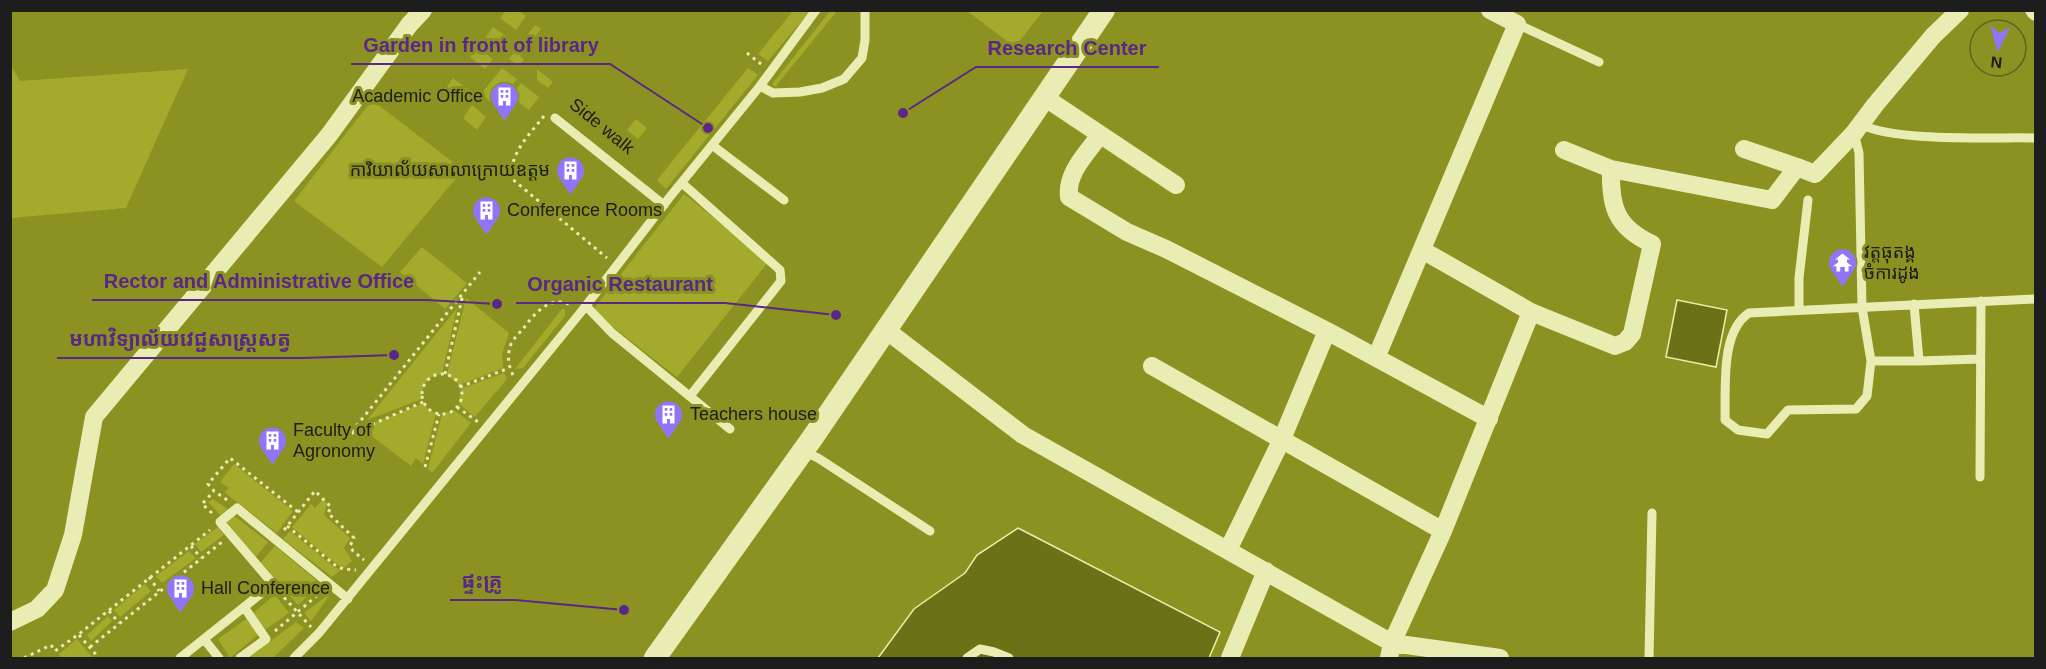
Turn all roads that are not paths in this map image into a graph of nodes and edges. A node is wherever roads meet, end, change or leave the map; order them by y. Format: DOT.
graph roads {
  1 [pos="423,10"];
  2 [pos="816,10"];
  3 [pos="865,10"];
  4 [pos="1104,10"];
  5 [pos="1490,10"];
  6 [pos="1960,10"];
  7 [pos="1517,24"];
  8 [pos="1599,62"];
  9 [pos="760,86"];
  10 [pos="1044,97"];
  11 [pos="551,115"];
  12 [pos="1857,129"];
  13 [pos="1100,135"];
  14 [pos="2036,138"];
  15 [pos="712,145"];
  16 [pos="1744,149"];
  17 [pos="1564,150"];
  18 [pos="1797,166"];
  19 [pos="1611,169"];
  20 [pos="682,183"];
  21 [pos="1176,185"];
  22 [pos="784,200"];
  23 [pos="1808,200"];
  24 [pos="663,205"];
  25 [pos="1422,250"];
  26 [pos="2036,299"];
  27 [pos="1981,301"];
  28 [pos="1914,304"];
  29 [pos="1862,307"];
  30 [pos="584,309"];
  31 [pos="1799,310"];
  32 [pos="1531,312"];
  33 [pos="886,330"];
  34 [pos="1327,331"];
  35 [pos="1376,358"];
  36 [pos="1980,359"];
  37 [pos="1870,361"];
  38 [pos="1919,361"];
  39 [pos="1152,366"];
  40 [pos="690,396"];
  41 [pos="1490,419"];
  42 [pos="730,429"];
  43 [pos="1282,439"];
  44 [pos="803,450"];
  45 [pos="1980,477"];
  46 [pos="1652,513"];
  47 [pos="930,531"];
  48 [pos="1443,531"];
  49 [pos="1228,550"];
  50 [pos="1266,571"];
  51 [pos="348,599"];
  52 [pos="244,607"];
  53 [pos="10,622"];
  54 [pos="204,639"];
  55 [pos="1391,651"];
  56 [pos="180,658"];
  57 [pos="219,658"];
  58 [pos="240,658"];
  59 [pos="294,658"];
  60 [pos="654,658"];
  61 [pos="967,658"];
  62 [pos="1009,658"];
  63 [pos="1230,658"];
  64 [pos="1500,658"];
  65 [pos="1649,658"];
  1 -- 53 [label="street"];
  2 -- 9 [label="lane"];
  3 -- 9 [label="lane"];
  4 -- 10 [label="street"];
  5 -- 7 [label="street"];
  6 -- 12 [label="street"];
  7 -- 8 [label="lane"];
  7 -- 25 [label="street"];
  9 -- 15 [label="lane"];
  10 -- 13 [label="street"];
  10 -- 33 [label="street"];
  11 -- 24 [label="lane"];
  12 -- 14 [label="lane"];
  12 -- 18 [label="street"];
  12 -- 29 [label="lane"];
  13 -- 21 [label="street"];
  13 -- 34 [label="street"];
  15 -- 20 [label="lane"];
  15 -- 22 [label="lane"];
  16 -- 18 [label="street"];
  17 -- 19 [label="street"];
  18 -- 19 [label="street"];
  19 -- 32 [label="street"];
  20 -- 24 [label="lane"];
  20 -- 40 [label="lane"];
  23 -- 31 [label="lane"];
  24 -- 30 [label="lane"];
  25 -- 32 [label="street"];
  25 -- 35 [label="street"];
  26 -- 27 [label="lane"];
  27 -- 28 [label="lane"];
  27 -- 36 [label="lane"];
  28 -- 29 [label="lane"];
  28 -- 38 [label="lane"];
  29 -- 31 [label="lane"];
  29 -- 37 [label="lane"];
  30 -- 40 [label="lane"];
  30 -- 51 [label="lane"];
  31 -- 37 [label="lane"];
  32 -- 41 [label="street"];
  33 -- 44 [label="street"];
  33 -- 49 [label="street"];
  34 -- 35 [label="street"];
  34 -- 43 [label="street"];
  35 -- 41 [label="street"];
  36 -- 38 [label="lane"];
  36 -- 45 [label="lane"];
  37 -- 38 [label="lane"];
  39 -- 43 [label="street"];
  40 -- 42 [label="lane"];
  41 -- 48 [label="street"];
  43 -- 48 [label="street"];
  43 -- 49 [label="street"];
  44 -- 47 [label="lane"];
  44 -- 60 [label="street"];
  46 -- 65 [label="lane"];
  48 -- 55 [label="street"];
  49 -- 50 [label="street"];
  50 -- 55 [label="street"];
  50 -- 63 [label="street"];
  51 -- 52 [label="lane"];
  51 -- 59 [label="lane"];
  52 -- 54 [label="lane"];
  52 -- 58 [label="lane"];
  54 -- 56 [label="lane"];
  54 -- 57 [label="lane"];
  55 -- 64 [label="street"];
  61 -- 62 [label="lane"];
}
